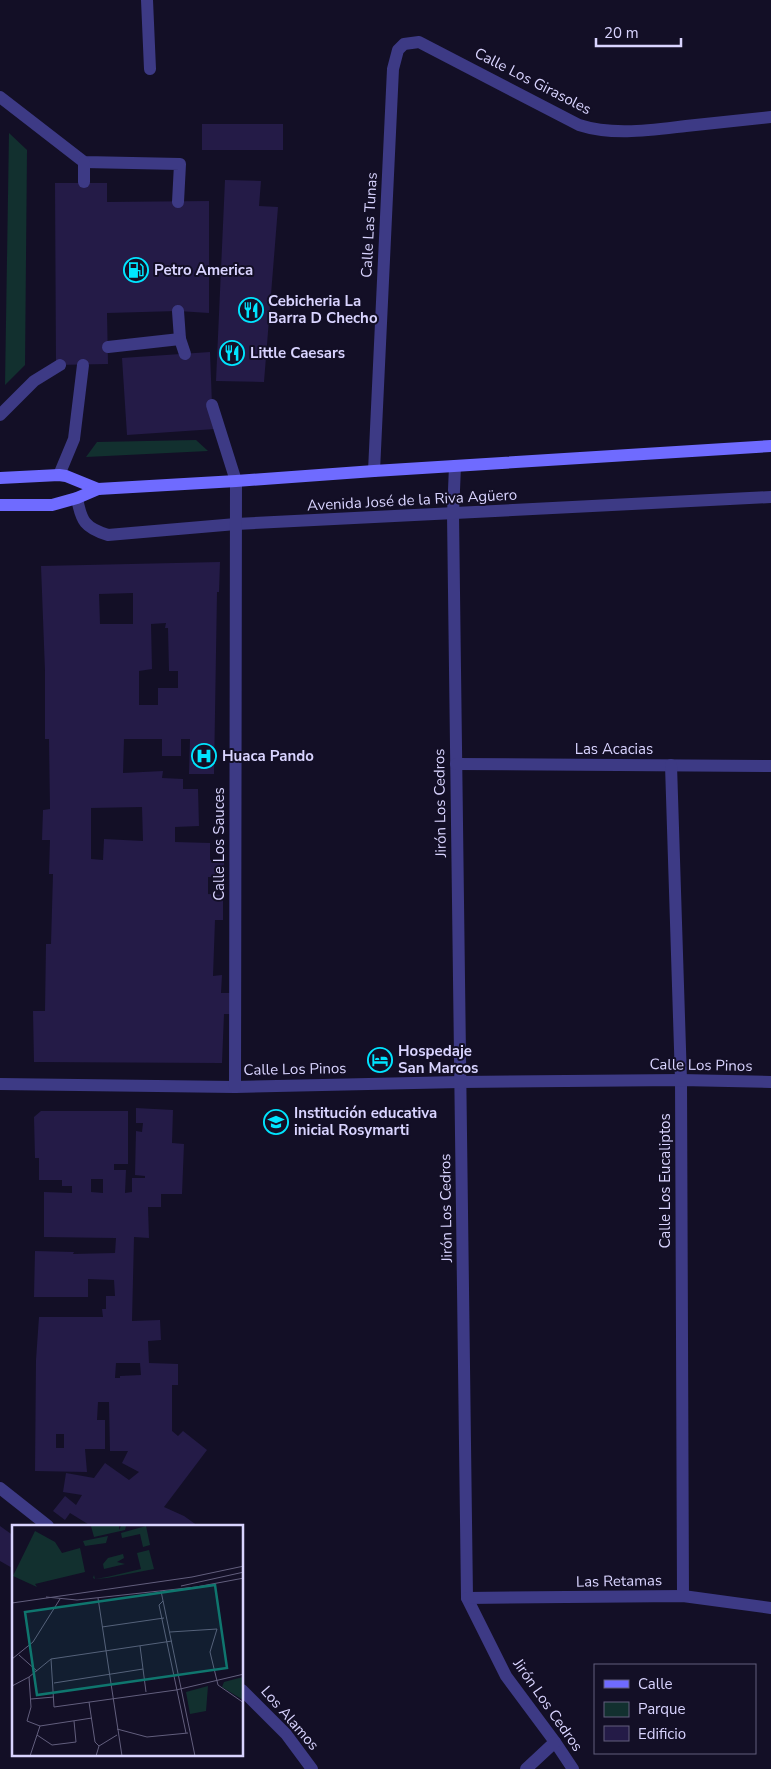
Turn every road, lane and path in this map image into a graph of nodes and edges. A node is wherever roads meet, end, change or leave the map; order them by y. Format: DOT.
graph roads {
  1 [pos="147,0"];
  2 [pos="404,44"];
  3 [pos="150,69"];
  4 [pos="0,96"];
  5 [pos="771,117"];
  6 [pos="84,162"];
  7 [pos="84,182"];
  8 [pos="178,202"];
  9 [pos="178,311"];
  10 [pos="180,339"];
  11 [pos="108,347"];
  12 [pos="185,354"];
  13 [pos="60,365"];
  14 [pos="83,365"];
  15 [pos="212,405"];
  16 [pos="0,415"];
  17 [pos="771,446"];
  18 [pos="455,466"];
  19 [pos="374,471"];
  20 [pos="59,475"];
  21 [pos="0,478"];
  22 [pos="236,481"];
  23 [pos="98,489"];
  24 [pos="771,497"];
  25 [pos="77,498"];
  26 [pos="0,505"];
  27 [pos="453,514"];
  28 [pos="236,524"];
  29 [pos="456,764"];
  30 [pos="671,765"];
  31 [pos="771,766"];
  32 [pos="681,1080"];
  33 [pos="460,1082"];
  34 [pos="771,1082"];
  35 [pos="0,1084"];
  36 [pos="235,1087"];
  37 [pos="0,1488"];
  38 [pos="47,1525"];
  39 [pos="683,1596"];
  40 [pos="468,1598"];
  41 [pos="771,1608"];
  42 [pos="244,1692"];
  43 [pos="555,1742"];
  44 [pos="312,1769"];
  45 [pos="526,1769"];
  46 [pos="573,1769"];
  1 -- 3 [label="street"];
  2 -- 5 [label="street, Calle Los Girasoles"];
  2 -- 19 [label="street, Calle Las Tunas"];
  4 -- 6 [label="street"];
  6 -- 7 [label="street"];
  6 -- 8 [label="street"];
  9 -- 10 [label="street"];
  10 -- 11 [label="street"];
  10 -- 12 [label="street"];
  13 -- 16 [label="street"];
  14 -- 20 [label="street"];
  15 -- 22 [label="street, Calle Los Sauces"];
  17 -- 18 [label="street, Avenida José de la Riva Agüero"];
  18 -- 19 [label="street, Avenida José de la Riva Agüero"];
  18 -- 27 [label="street, Jirón Los Cedros"];
  19 -- 22 [label="street, Avenida José de la Riva Agüero"];
  20 -- 21 [label="street, Avenida José de la Riva Agüero"];
  20 -- 23 [label="street, Avenida José de la Riva Agüero"];
  22 -- 23 [label="street, Avenida José de la Riva Agüero"];
  22 -- 28 [label="street, Calle Los Sauces"];
  23 -- 25 [label="street, Avenida José de la Riva Agüero"];
  24 -- 27 [label="street, Avenida José de la Riva Agüero"];
  25 -- 26 [label="street, Avenida José de la Riva Agüero"];
  25 -- 28 [label="street, Avenida José de la Riva Agüero"];
  27 -- 28 [label="street, Avenida José de la Riva Agüero"];
  27 -- 29 [label="street, Jirón Los Cedros"];
  28 -- 36 [label="street, Calle Los Sauces"];
  29 -- 30 [label="street, Las Acacias"];
  29 -- 33 [label="street, Jirón Los Cedros"];
  30 -- 31 [label="street, Las Acacias"];
  30 -- 32 [label="street, Calle Los Eucaliptos"];
  32 -- 33 [label="street, Calle Los Pinos"];
  32 -- 34 [label="street, Calle Los Pinos"];
  32 -- 39 [label="street, Calle Los Eucaliptos"];
  33 -- 36 [label="street, Calle Los Pinos"];
  33 -- 40 [label="street, Jirón Los Cedros"];
  35 -- 36 [label="street, Calle Los Pinos"];
  37 -- 38 [label="street"];
  39 -- 40 [label="street, Las Retamas"];
  39 -- 41 [label="street, Las Retamas"];
  40 -- 43 [label="street, Jirón Los Cedros"];
  42 -- 44 [label="street, Los Alamos"];
  43 -- 45 [label="street"];
  43 -- 46 [label="street, Jirón Los Cedros"];
}
